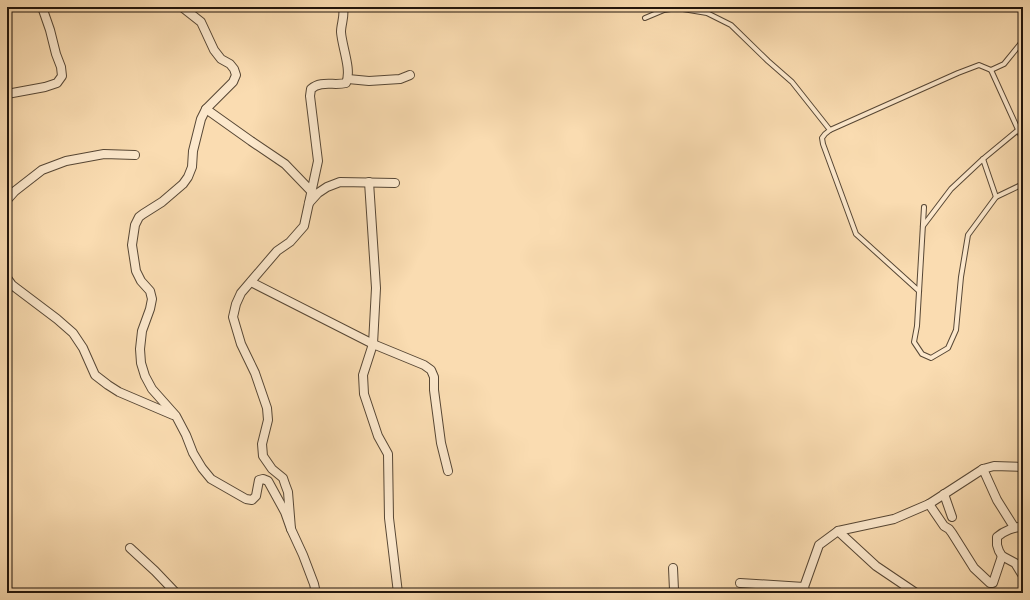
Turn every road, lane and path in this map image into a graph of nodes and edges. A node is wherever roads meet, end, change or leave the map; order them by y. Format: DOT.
graph roads {
  1 [pos="42,7"];
  2 [pos="182,7"];
  3 [pos="343,7"];
  4 [pos="645,18"];
  5 [pos="1023,42"];
  6 [pos="991,70"];
  7 [pos="410,75"];
  8 [pos="348,79"];
  9 [pos="7,94"];
  10 [pos="206,109"];
  11 [pos="830,130"];
  12 [pos="1018,130"];
  13 [pos="1023,138"];
  14 [pos="135,155"];
  15 [pos="983,159"];
  16 [pos="368,182"];
  17 [pos="395,183"];
  18 [pos="1023,184"];
  19 [pos="311,191"];
  20 [pos="996,197"];
  21 [pos="7,200"];
  22 [pos="308,203"];
  23 [pos="924,207"];
  24 [pos="923,227"];
  25 [pos="7,278"];
  26 [pos="251,282"];
  27 [pos="919,291"];
  28 [pos="373,344"];
  29 [pos="176,416"];
  30 [pos="1023,467"];
  31 [pos="984,469"];
  32 [pos="448,471"];
  33 [pos="944,494"];
  34 [pos="929,504"];
  35 [pos="952,517"];
  36 [pos="1023,526"];
  37 [pos="1014,528"];
  38 [pos="291,529"];
  39 [pos="838,531"];
  40 [pos="130,548"];
  41 [pos="1002,556"];
  42 [pos="673,568"];
  43 [pos="1023,576"];
  44 [pos="740,583"];
  45 [pos="805,590"];
  46 [pos="176,593"];
  47 [pos="316,593"];
  48 [pos="398,593"];
  49 [pos="673,593"];
  50 [pos="916,593"];
  1 -- 9 [label="street"];
  2 -- 10 [label="street"];
  3 -- 8 [label="street"];
  4 -- 11 [label="lane"];
  5 -- 6 [label="lane"];
  6 -- 11 [label="lane"];
  6 -- 12 [label="lane"];
  7 -- 8 [label="street"];
  8 -- 19 [label="street"];
  10 -- 19 [label="street"];
  10 -- 29 [label="street"];
  11 -- 27 [label="lane"];
  12 -- 13 [label="lane"];
  12 -- 15 [label="lane"];
  14 -- 21 [label="street"];
  15 -- 20 [label="lane"];
  15 -- 24 [label="lane"];
  16 -- 17 [label="street"];
  16 -- 22 [label="street"];
  16 -- 28 [label="street"];
  18 -- 20 [label="lane"];
  19 -- 22 [label="street"];
  20 -- 27 [label="lane"];
  22 -- 26 [label="street"];
  23 -- 24 [label="lane"];
  24 -- 27 [label="lane"];
  25 -- 29 [label="street"];
  26 -- 28 [label="street"];
  26 -- 38 [label="street"];
  28 -- 32 [label="street"];
  28 -- 48 [label="street"];
  29 -- 38 [label="street"];
  30 -- 31 [label="street"];
  31 -- 33 [label="street"];
  31 -- 37 [label="street"];
  33 -- 34 [label="street"];
  33 -- 35 [label="street"];
  34 -- 39 [label="street"];
  34 -- 41 [label="street"];
  36 -- 37 [label="street"];
  37 -- 41 [label="street"];
  38 -- 47 [label="street"];
  39 -- 45 [label="street"];
  39 -- 50 [label="street"];
  40 -- 46 [label="street"];
  41 -- 43 [label="street"];
  42 -- 49 [label="street"];
  44 -- 45 [label="street"];
}
